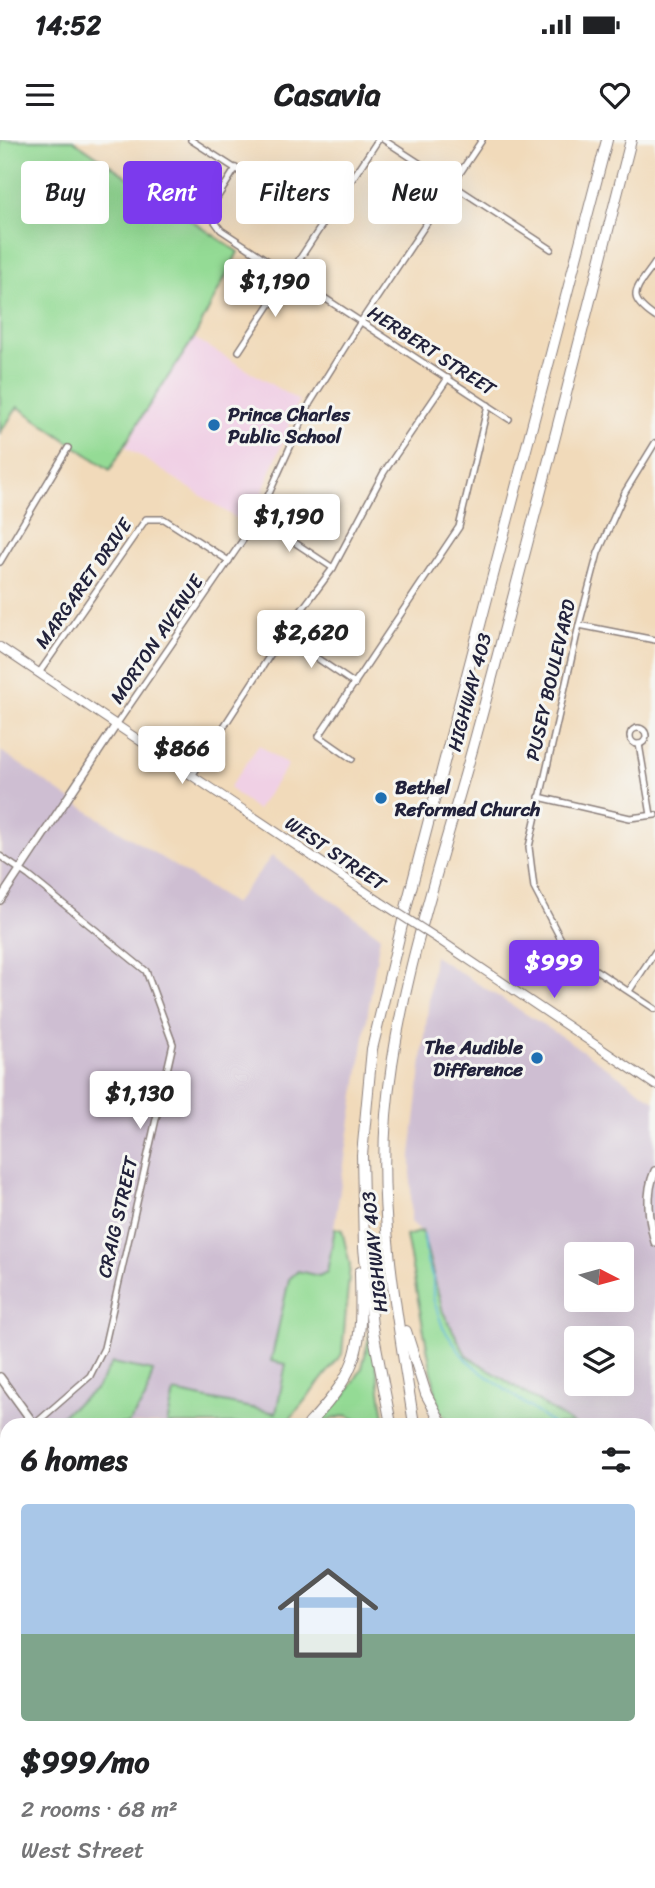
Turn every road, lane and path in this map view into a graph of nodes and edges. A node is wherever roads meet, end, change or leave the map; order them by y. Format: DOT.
graph roads {
  1 [pos="191,140"];
  2 [pos="378,140"];
  3 [pos="384,140"];
  4 [pos="482,140"];
  5 [pos="607,140"];
  6 [pos="631,140"];
  7 [pos="414,161"];
  8 [pos="236,168"];
  9 [pos="462,169"];
  10 [pos="462,193"];
  11 [pos="425,224"];
  12 [pos="551,249"];
  13 [pos="655,264"];
  14 [pos="289,274"];
  15 [pos="655,317"];
  16 [pos="360,323"];
  17 [pos="239,351"];
  18 [pos="448,378"];
  19 [pos="488,405"];
  20 [pos="509,419"];
  21 [pos="655,443"];
  22 [pos="68,448"];
  23 [pos="258,518"];
  24 [pos="229,561"];
  25 [pos="0,562"];
  26 [pos="333,568"];
  27 [pos="579,625"];
  28 [pos="283,635"];
  29 [pos="655,640"];
  30 [pos="0,647"];
  31 [pos="39,673"];
  32 [pos="355,684"];
  33 [pos="116,725"];
  34 [pos="639,744"];
  35 [pos="352,759"];
  36 [pos="192,776"];
  37 [pos="539,797"];
  38 [pos="653,815"];
  39 [pos="0,856"];
  40 [pos="20,869"];
  41 [pos="0,900"];
  42 [pos="655,952"];
  43 [pos="628,990"];
  44 [pos="655,1009"];
  45 [pos="655,1085"];
  46 [pos="655,1171"];
  47 [pos="655,1242"];
  48 [pos="364,1248"];
  49 [pos="390,1268"];
  50 [pos="0,1377"];
  51 [pos="31,1418"];
  52 [pos="42,1418"];
  53 [pos="314,1418"];
  54 [pos="390,1418"];
  55 [pos="413,1418"];
  56 [pos="439,1418"];
  1 -- 8 [label="street"];
  2 -- 14 [label="street"];
  3 -- 7 [label="street"];
  4 -- 9 [label="street, MORTON AVENUE"];
  5 -- 48 [label="highway, HIGHWAY 403"];
  6 -- 49 [label="highway, HIGHWAY 403"];
  8 -- 14 [label="street, HERBERT STREET"];
  10 -- 12 [label="street"];
  11 -- 16 [label="street, MORTON AVENUE"];
  13 -- 15 [label="street"];
  14 -- 16 [label="street, HERBERT STREET"];
  14 -- 17 [label="street"];
  16 -- 18 [label="street, HERBERT STREET"];
  16 -- 23 [label="street, MORTON AVENUE"];
  18 -- 19 [label="street, HERBERT STREET"];
  18 -- 26 [label="street"];
  19 -- 20 [label="street, HERBERT STREET"];
  19 -- 32 [label="street"];
  21 -- 27 [label="street, PUSEY BOULEVARD"];
  22 -- 25 [label="street"];
  23 -- 24 [label="street, MORTON AVENUE"];
  23 -- 26 [label="street"];
  24 -- 31 [label="street, MARGARET DRIVE"];
  24 -- 33 [label="street, MORTON AVENUE"];
  26 -- 28 [label="street"];
  27 -- 29 [label="street"];
  27 -- 37 [label="street, PUSEY BOULEVARD"];
  28 -- 32 [label="street"];
  28 -- 36 [label="street"];
  30 -- 31 [label="main road, WEST STREET"];
  31 -- 33 [label="main road, WEST STREET"];
  32 -- 35 [label="street"];
  33 -- 36 [label="main road, WEST STREET"];
  33 -- 40 [label="street"];
  34 -- 38 [label="street"];
  36 -- 45 [label="main road, WEST STREET, bridge"];
  37 -- 38 [label="street"];
  37 -- 43 [label="street, PUSEY BOULEVARD"];
  39 -- 40 [label="street, CRAIG STREET"];
  40 -- 41 [label="street"];
  40 -- 52 [label="street, CRAIG STREET"];
  42 -- 43 [label="street"];
  43 -- 44 [label="street, PUSEY BOULEVARD"];
  46 -- 47 [label="street"];
  48 -- 53 [label="highway"];
  48 -- 54 [label="highway, HIGHWAY 403"];
  49 -- 55 [label="highway, HIGHWAY 403"];
  49 -- 56 [label="highway"];
  50 -- 51 [label="street"];
}
